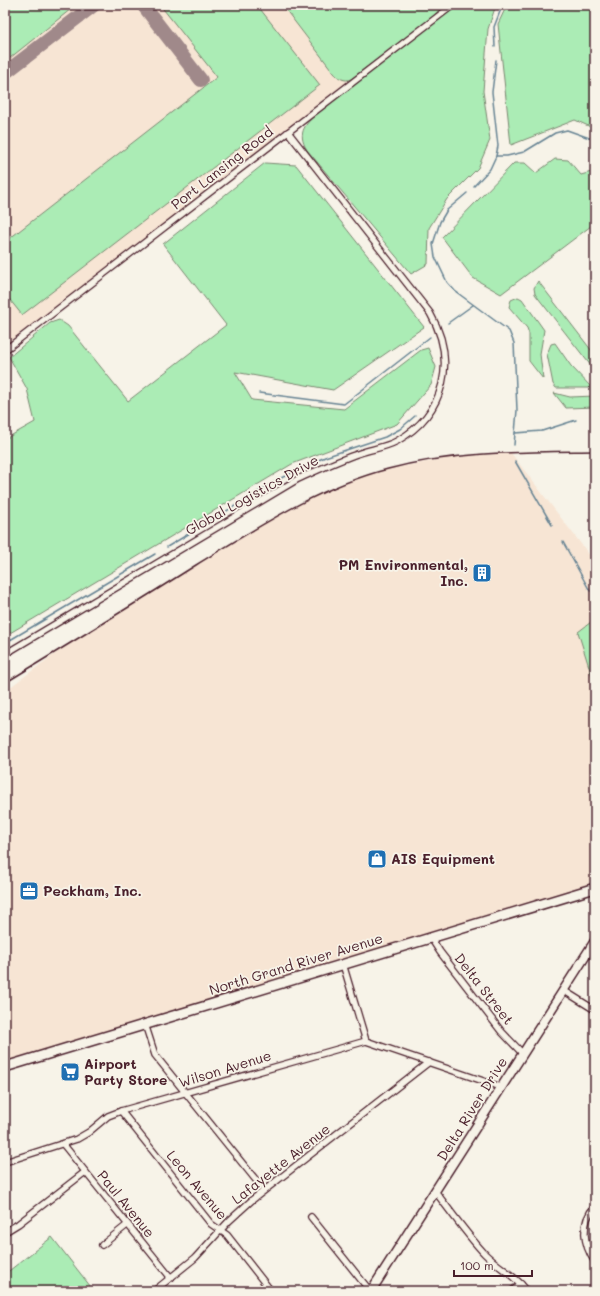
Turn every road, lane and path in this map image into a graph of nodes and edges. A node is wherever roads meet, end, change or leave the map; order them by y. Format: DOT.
graph roads {
  1 [pos="453,5"];
  2 [pos="288,132"];
  3 [pos="5,350"];
  4 [pos="5,654"];
  5 [pos="595,888"];
  6 [pos="431,938"];
  7 [pos="595,941"];
  8 [pos="343,964"];
  9 [pos="563,990"];
  10 [pos="595,1010"];
  11 [pos="145,1024"];
  12 [pos="366,1042"];
  13 [pos="522,1053"];
  14 [pos="429,1062"];
  15 [pos="5,1067"];
  16 [pos="501,1087"];
  17 [pos="187,1094"];
  18 [pos="121,1111"];
  19 [pos="63,1144"];
  20 [pos="5,1162"];
  21 [pos="85,1172"];
  22 [pos="264,1190"];
  23 [pos="435,1191"];
  24 [pos="595,1206"];
  25 [pos="311,1217"];
  26 [pos="127,1225"];
  27 [pos="5,1232"];
  28 [pos="220,1232"];
  29 [pos="102,1244"];
  30 [pos="595,1262"];
  31 [pos="171,1278"];
  32 [pos="521,1284"];
  33 [pos="154,1291"];
  34 [pos="271,1291"];
  35 [pos="370,1291"];
  36 [pos="512,1291"];
  37 [pos="527,1291"];
  1 -- 2 [label="street, Port Lansing Road"];
  2 -- 3 [label="street, Port Lansing Road"];
  2 -- 4 [label="street, Global Logistics Drive"];
  5 -- 6 [label="main road, North Grand River Avenue"];
  6 -- 8 [label="main road, North Grand River Avenue"];
  6 -- 13 [label="street, Delta Street"];
  7 -- 9 [label="street, Delta River Drive"];
  8 -- 11 [label="main road, North Grand River Avenue"];
  8 -- 12 [label="street"];
  9 -- 10 [label="street"];
  9 -- 13 [label="street, Delta River Drive"];
  11 -- 15 [label="main road, North Grand River Avenue"];
  11 -- 17 [label="street"];
  12 -- 14 [label="street"];
  12 -- 17 [label="street, Wilson Avenue"];
  13 -- 16 [label="street, Delta River Drive"];
  14 -- 16 [label="street"];
  14 -- 22 [label="street, Lafayette Avenue"];
  16 -- 23 [label="street, Delta River Drive"];
  17 -- 18 [label="street, Wilson Avenue"];
  17 -- 22 [label="street"];
  18 -- 19 [label="street, Wilson Avenue"];
  18 -- 28 [label="street, Leon Avenue"];
  19 -- 20 [label="street, Wilson Avenue"];
  19 -- 21 [label="street, Paul Avenue"];
  21 -- 26 [label="street, Paul Avenue"];
  21 -- 27 [label="street"];
  22 -- 28 [label="street, Lafayette Avenue"];
  23 -- 32 [label="street"];
  23 -- 35 [label="street, Delta River Drive"];
  24 -- 30 [label="street"];
  25 -- 35 [label="street"];
  26 -- 29 [label="street"];
  26 -- 31 [label="street, Paul Avenue"];
  28 -- 31 [label="street, Lafayette Avenue"];
  28 -- 34 [label="street, Leon Avenue"];
  31 -- 33 [label="street, Lafayette Avenue"];
  32 -- 36 [label="street"];
  32 -- 37 [label="street"];
}
